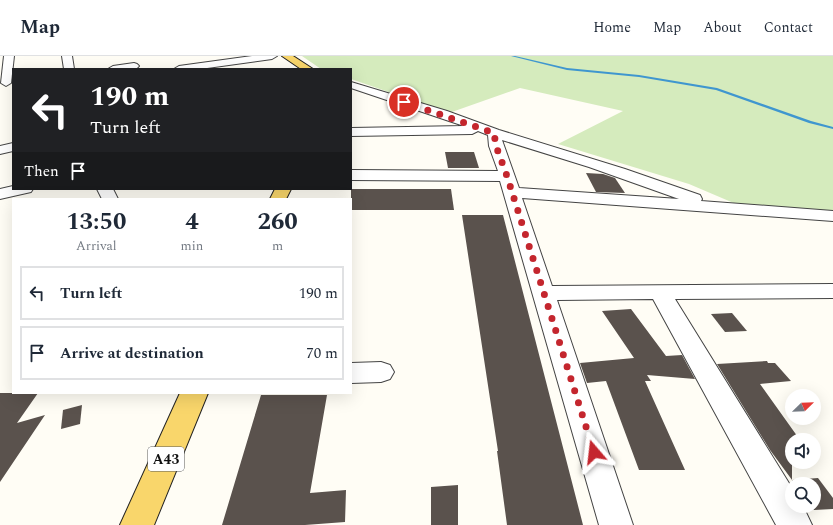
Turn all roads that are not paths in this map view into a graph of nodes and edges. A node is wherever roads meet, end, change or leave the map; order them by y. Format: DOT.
graph roads {
  1 [pos="9,56"];
  2 [pos="67,56"];
  3 [pos="128,56"];
  4 [pos="210,56"];
  5 [pos="272,56"];
  6 [pos="287,56"];
  7 [pos="219,64"];
  8 [pos="69,68"];
  9 [pos="135,68"];
  10 [pos="187,68"];
  11 [pos="306,68"];
  12 [pos="6,83"];
  13 [pos="352,86"];
  14 [pos="489,131"];
  15 [pos="352,132"];
  16 [pos="12,147"];
  17 [pos="0,150"];
  18 [pos="352,175"];
  19 [pos="509,184"];
  20 [pos="20,190"];
  21 [pos="0,194"];
  22 [pos="715,207"];
  23 [pos="833,216"];
  24 [pos="833,291"];
  25 [pos="660,292"];
  26 [pos="544,293"];
  27 [pos="381,372"];
  28 [pos="352,373"];
  29 [pos="194,394"];
  30 [pos="137,525"];
  31 [pos="616,525"];
  32 [pos="796,525"];
  1 -- 12 [label="street"];
  2 -- 8 [label="street"];
  3 -- 9 [label="street"];
  4 -- 7 [label="street"];
  5 -- 7 [label="street"];
  6 -- 11 [label="main road"];
  7 -- 10 [label="street"];
  13 -- 14 [label="street"];
  14 -- 15 [label="street"];
  14 -- 19 [label="street"];
  14 -- 22 [label="street"];
  16 -- 17 [label="street"];
  18 -- 19 [label="street"];
  19 -- 22 [label="street"];
  19 -- 26 [label="street"];
  20 -- 21 [label="street"];
  22 -- 23 [label="street"];
  24 -- 25 [label="street"];
  25 -- 26 [label="street"];
  25 -- 32 [label="street"];
  26 -- 31 [label="street"];
  27 -- 28 [label="street"];
  29 -- 30 [label="main road, A43"];
}
